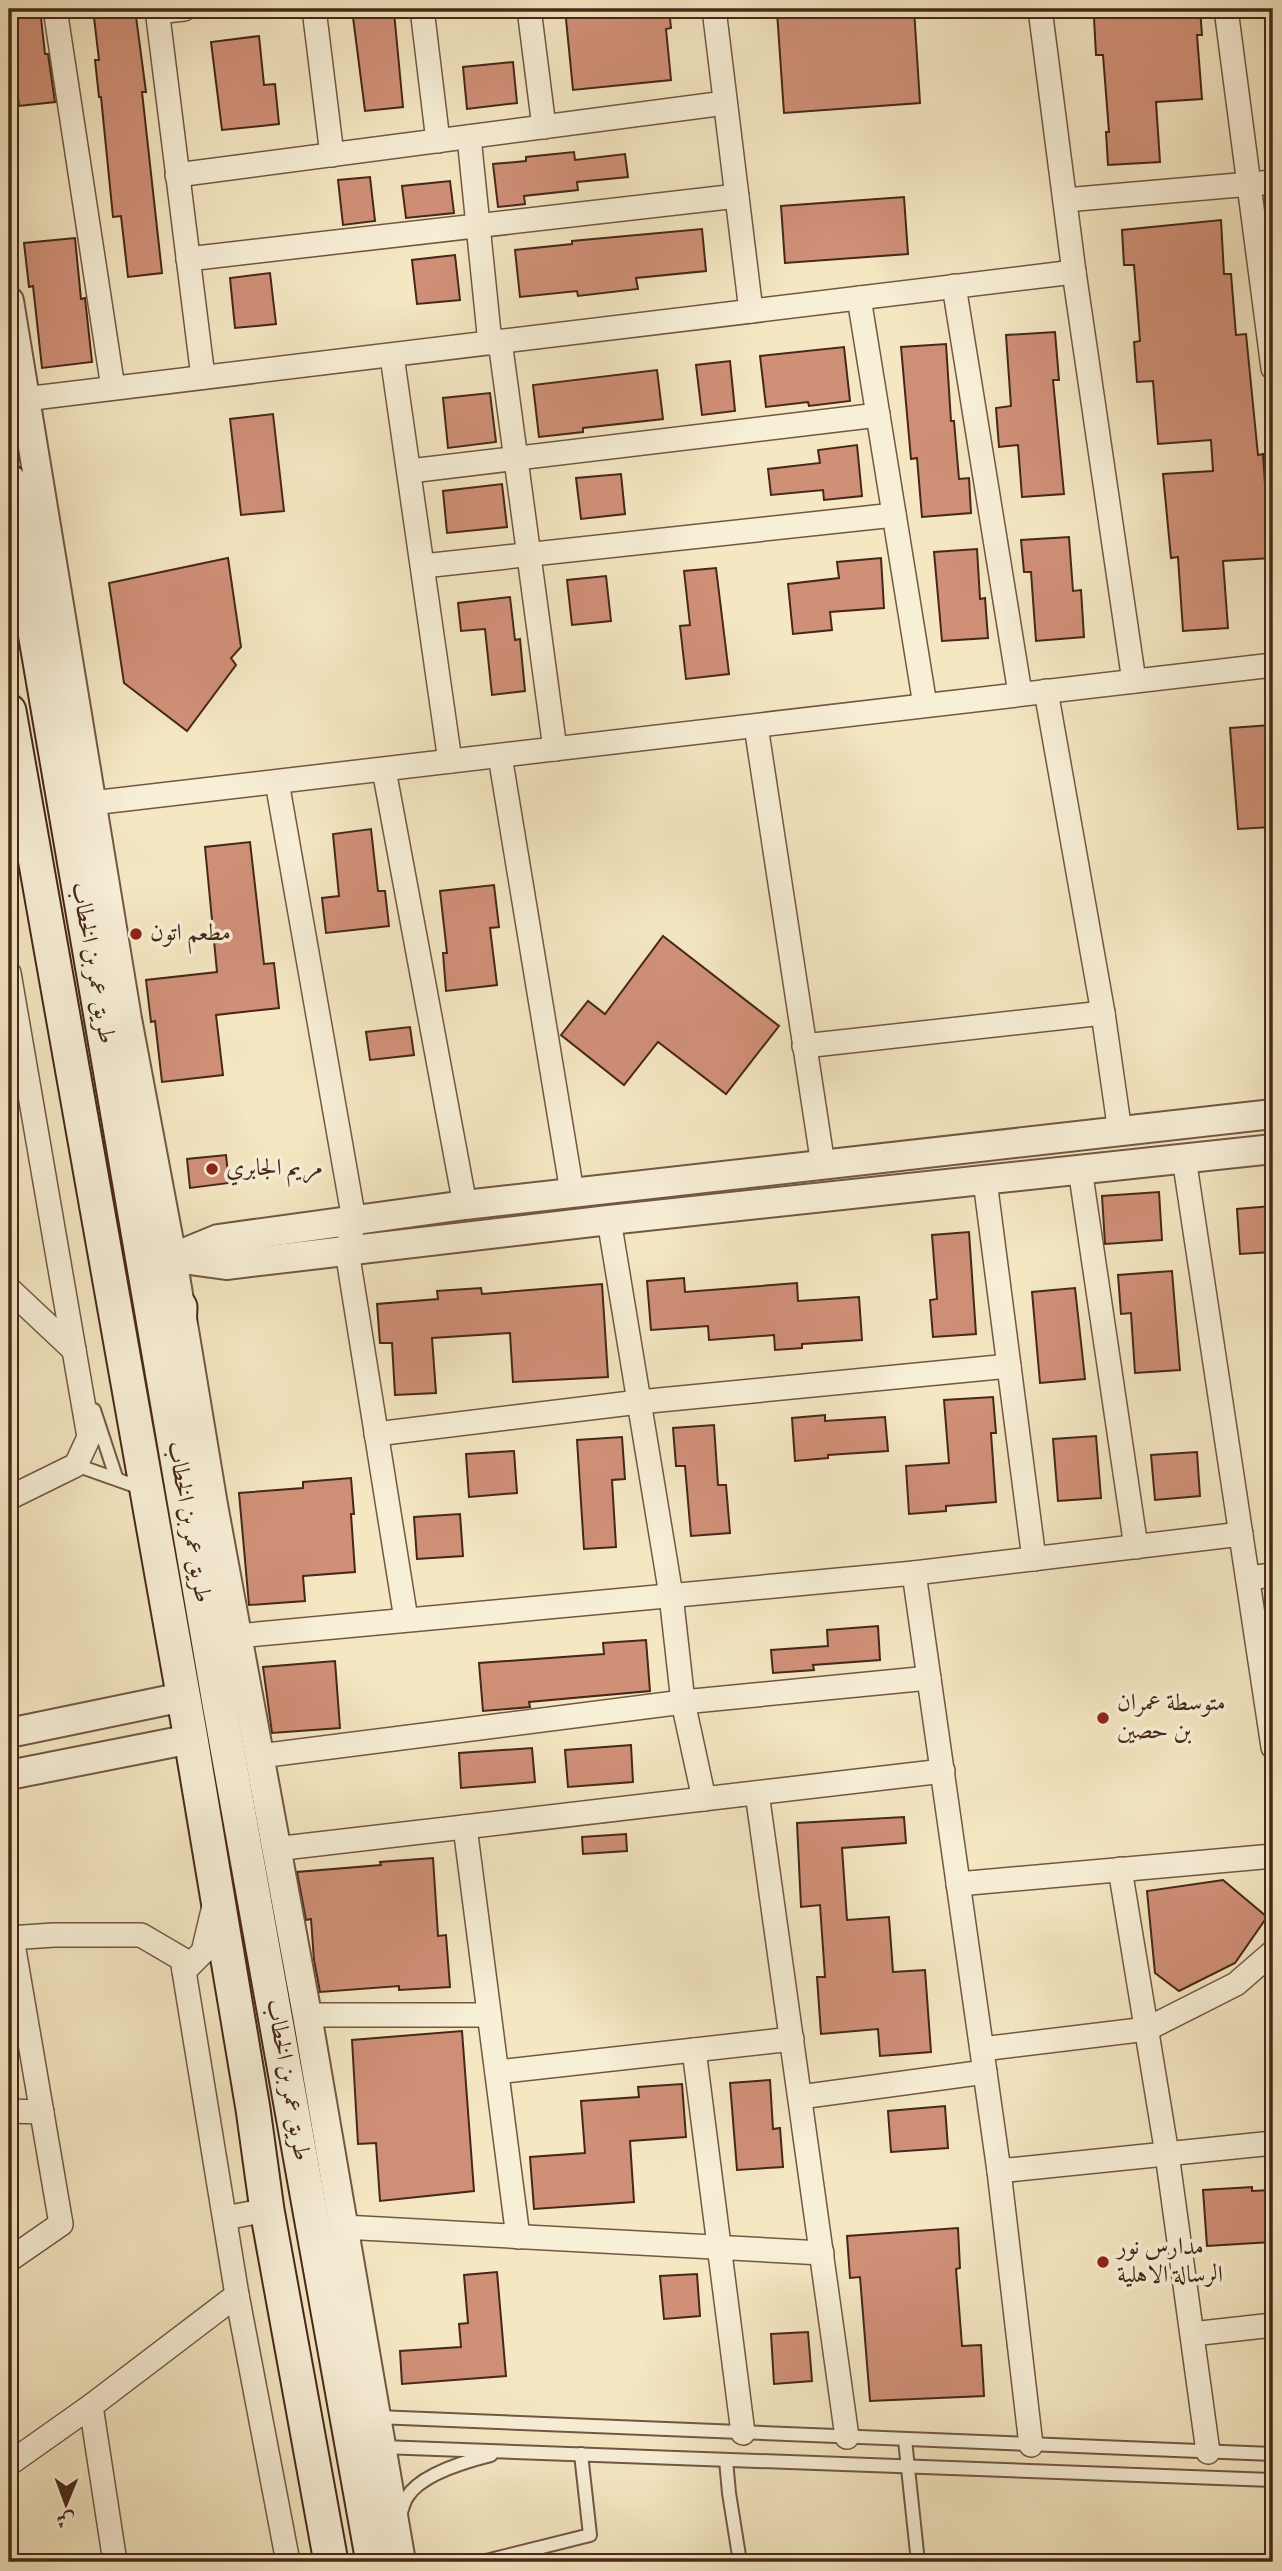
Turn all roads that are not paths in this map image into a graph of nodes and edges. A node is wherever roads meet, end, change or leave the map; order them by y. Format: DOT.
graph roads {
  1 [pos="55,9"];
  2 [pos="184,9"];
  3 [pos="314,9"];
  4 [pos="422,9"];
  5 [pos="529,9"];
  6 [pos="713,9"];
  7 [pos="1040,9"];
  8 [pos="1226,9"];
  9 [pos="157,11"];
  10 [pos="725,103"];
  11 [pos="544,127"];
  12 [pos="470,137"];
  13 [pos="438,141"];
  14 [pos="332,155"];
  15 [pos="177,175"];
  16 [pos="1273,182"];
  17 [pos="1249,185"];
  18 [pos="737,196"];
  19 [pos="1065,200"];
  20 [pos="478,226"];
  21 [pos="188,259"];
  22 [pos="1074,272"];
  23 [pos="954,286"];
  24 [pos="859,298"];
  25 [pos="9,301"];
  26 [pos="751,311"];
  27 [pos="495,342"];
  28 [pos="392,356"];
  29 [pos="1273,369"];
  30 [pos="203,377"];
  31 [pos="113,388"];
  32 [pos="25,399"];
  33 [pos="878,415"];
  34 [pos="517,460"];
  35 [pos="410,471"];
  36 [pos="9,481"];
  37 [pos="894,515"];
  38 [pos="529,556"];
  39 [pos="423,566"];
  40 [pos="38,653"];
  41 [pos="1273,665"];
  42 [pos="1134,681"];
  43 [pos="73,686"];
  44 [pos="1046,691"];
  45 [pos="1020,693"];
  46 [pos="925,705"];
  47 [pos="9,711"];
  48 [pos="756,726"];
  49 [pos="555,749"];
  50 [pos="500,756"];
  51 [pos="450,761"];
  52 [pos="384,770"];
  53 [pos="277,782"];
  54 [pos="92,803"];
  55 [pos="9,973"];
  56 [pos="1102,1013"];
  57 [pos="14,1029"];
  58 [pos="804,1046"];
  59 [pos="1273,1114"];
  60 [pos="1120,1132"];
  61 [pos="1273,1149"];
  62 [pos="1184,1158"];
  63 [pos="823,1165"];
  64 [pos="1080,1169"];
  65 [pos="985,1181"];
  66 [pos="572,1192"];
  67 [pos="465,1205"];
  68 [pos="354,1220"];
  69 [pos="609,1220"];
  70 [pos="346,1251"];
  71 [pos="172,1258"];
  72 [pos="9,1289"];
  73 [pos="180,1307"];
  74 [pos="74,1350"];
  75 [pos="1009,1366"];
  76 [pos="639,1402"];
  77 [pos="376,1434"];
  78 [pos="174,1441"];
  79 [pos="76,1465"];
  80 [pos="131,1483"];
  81 [pos="9,1498"];
  82 [pos="1241,1534"];
  83 [pos="1136,1546"];
  84 [pos="1034,1559"];
  85 [pos="914,1573"];
  86 [pos="1273,1575"];
  87 [pos="1248,1578"];
  88 [pos="671,1595"];
  89 [pos="406,1619"];
  90 [pos="237,1636"];
  91 [pos="929,1678"];
  92 [pos="183,1697"];
  93 [pos="683,1702"];
  94 [pos="9,1733"];
  95 [pos="191,1739"];
  96 [pos="1273,1747"];
  97 [pos="260,1756"];
  98 [pos="943,1771"];
  99 [pos="9,1775"];
  100 [pos="757,1793"];
  101 [pos="704,1799"];
  102 [pos="465,1827"];
  103 [pos="275,1849"];
  104 [pos="1273,1856"];
  105 [pos="1120,1869"];
  106 [pos="958,1884"];
  107 [pos="217,1896"];
  108 [pos="11,1938"];
  109 [pos="1273,1952"];
  110 [pos="184,1971"];
  111 [pos="307,2015"];
  112 [pos="489,2015"];
  113 [pos="1147,2029"];
  114 [pos="792,2039"];
  115 [pos="694,2050"];
  116 [pos="984,2061"];
  117 [pos="497,2072"];
  118 [pos="800,2097"];
  119 [pos="9,2111"];
  120 [pos="42,2112"];
  121 [pos="1273,2143"];
  122 [pos="1167,2154"];
  123 [pos="999,2171"];
  124 [pos="267,2210"];
  125 [pos="225,2218"];
  126 [pos="343,2227"];
  127 [pos="518,2237"];
  128 [pos="720,2247"];
  129 [pos="821,2253"];
  130 [pos="9,2260"];
  131 [pos="237,2295"];
  132 [pos="1273,2325"];
  133 [pos="1192,2334"];
  134 [pos="91,2406"];
  135 [pos="377,2417"];
  136 [pos="743,2433"];
  137 [pos="847,2437"];
  138 [pos="905,2440"];
  139 [pos="1031,2445"];
  140 [pos="382,2447"];
  141 [pos="505,2451"];
  142 [pos="1209,2452"];
  143 [pos="581,2454"];
  144 [pos="1273,2454"];
  145 [pos="726,2460"];
  146 [pos="9,2463"];
  147 [pos="907,2466"];
  148 [pos="1273,2480"];
  149 [pos="395,2528"];
  150 [pos="115,2562"];
  151 [pos="288,2562"];
  152 [pos="331,2562"];
  153 [pos="373,2562"];
  154 [pos="401,2562"];
  155 [pos="482,2562"];
  156 [pos="740,2562"];
  157 [pos="918,2562"];
  1 -- 31 [label="street"];
  2 -- 9 [label="street"];
  3 -- 14 [label="street"];
  4 -- 13 [label="street"];
  5 -- 11 [label="street"];
  6 -- 10 [label="street"];
  7 -- 19 [label="street"];
  8 -- 17 [label="street"];
  9 -- 15 [label="street"];
  10 -- 11 [label="street"];
  10 -- 18 [label="street"];
  11 -- 12 [label="street"];
  12 -- 13 [label="street"];
  12 -- 20 [label="street"];
  13 -- 14 [label="street"];
  14 -- 15 [label="street"];
  15 -- 21 [label="street"];
  16 -- 17 [label="street"];
  17 -- 19 [label="street"];
  17 -- 29 [label="street"];
  18 -- 20 [label="street"];
  18 -- 26 [label="street"];
  19 -- 22 [label="street"];
  20 -- 21 [label="street"];
  20 -- 27 [label="street"];
  21 -- 30 [label="street"];
  22 -- 23 [label="street"];
  22 -- 42 [label="street"];
  23 -- 24 [label="street"];
  23 -- 45 [label="street"];
  24 -- 26 [label="street"];
  24 -- 33 [label="street"];
  25 -- 32 [label="street"];
  26 -- 27 [label="street"];
  27 -- 28 [label="street"];
  27 -- 34 [label="street"];
  28 -- 30 [label="street"];
  28 -- 35 [label="street"];
  30 -- 31 [label="street"];
  31 -- 32 [label="street"];
  32 -- 43 [label="street"];
  33 -- 34 [label="street"];
  33 -- 37 [label="street"];
  34 -- 35 [label="street"];
  34 -- 38 [label="street"];
  35 -- 39 [label="street"];
  36 -- 40 [label="main road, طريق عمر بن الخطاب"];
  37 -- 38 [label="street"];
  37 -- 46 [label="street"];
  38 -- 39 [label="street"];
  38 -- 49 [label="street"];
  39 -- 51 [label="street"];
  40 -- 43 [label="street"];
  40 -- 78 [label="main road, طريق عمر بن الخطاب"];
  41 -- 42 [label="street"];
  42 -- 44 [label="street"];
  43 -- 54 [label="street"];
  44 -- 45 [label="street"];
  44 -- 56 [label="street"];
  45 -- 46 [label="street"];
  46 -- 48 [label="street"];
  47 -- 80 [label="main road, طريق عمر بن الخطاب"];
  48 -- 49 [label="street"];
  48 -- 58 [label="street"];
  49 -- 50 [label="street"];
  50 -- 51 [label="street"];
  50 -- 66 [label="street"];
  51 -- 52 [label="street"];
  52 -- 53 [label="street"];
  52 -- 67 [label="street"];
  53 -- 54 [label="street"];
  53 -- 68 [label="street"];
  54 -- 71 [label="street"];
  55 -- 57 [label="street"];
  56 -- 58 [label="street"];
  56 -- 60 [label="street"];
  57 -- 74 [label="street"];
  58 -- 63 [label="street"];
  59 -- 60 [label="street"];
  60 -- 63 [label="street"];
  61 -- 62 [label="street"];
  62 -- 64 [label="street"];
  62 -- 82 [label="street"];
  63 -- 66 [label="street"];
  64 -- 65 [label="street"];
  64 -- 83 [label="street"];
  65 -- 69 [label="street"];
  65 -- 75 [label="street"];
  66 -- 67 [label="street"];
  67 -- 68 [label="street"];
  68 -- 70 [label="street"];
  68 -- 71 [label="street"];
  69 -- 70 [label="street"];
  69 -- 76 [label="street"];
  70 -- 71 [label="street"];
  70 -- 77 [label="street"];
  71 -- 73 [label="street"];
  72 -- 74 [label="street"];
  73 -- 78 [label="main road"];
  73 -- 90 [label="street"];
  74 -- 79 [label="street"];
  74 -- 80 [label="lane"];
  75 -- 76 [label="street"];
  75 -- 84 [label="street"];
  76 -- 77 [label="street"];
  76 -- 88 [label="street"];
  77 -- 89 [label="street"];
  78 -- 153 [label="main road, طريق عمر بن الخطاب"];
  79 -- 80 [label="lane"];
  79 -- 81 [label="street"];
  80 -- 92 [label="main road, طريق عمر بن الخطاب"];
  82 -- 83 [label="street"];
  82 -- 87 [label="street"];
  83 -- 84 [label="street"];
  84 -- 85 [label="street"];
  85 -- 88 [label="street"];
  85 -- 91 [label="street"];
  86 -- 87 [label="street"];
  87 -- 96 [label="street"];
  88 -- 89 [label="street"];
  88 -- 93 [label="street"];
  89 -- 90 [label="street"];
  90 -- 97 [label="street"];
  91 -- 93 [label="street"];
  91 -- 98 [label="street"];
  92 -- 94 [label="street"];
  92 -- 95 [label="main road, طريق عمر بن الخطاب"];
  93 -- 97 [label="street"];
  93 -- 101 [label="street"];
  95 -- 99 [label="street"];
  95 -- 107 [label="main road, طريق عمر بن الخطاب"];
  97 -- 103 [label="street"];
  98 -- 100 [label="street"];
  98 -- 106 [label="street"];
  100 -- 101 [label="street"];
  100 -- 114 [label="street"];
  101 -- 102 [label="street"];
  102 -- 103 [label="street"];
  102 -- 112 [label="street"];
  103 -- 111 [label="street"];
  104 -- 105 [label="street"];
  105 -- 106 [label="street"];
  105 -- 113 [label="street"];
  106 -- 116 [label="street"];
  107 -- 110 [label="street"];
  107 -- 124 [label="main road, طريق عمر بن الخطاب"];
  108 -- 110 [label="street"];
  108 -- 120 [label="street"];
  109 -- 113 [label="street"];
  110 -- 125 [label="street"];
  111 -- 112 [label="street"];
  111 -- 126 [label="street"];
  112 -- 117 [label="street"];
  113 -- 116 [label="street"];
  113 -- 122 [label="street"];
  114 -- 115 [label="street"];
  114 -- 118 [label="street"];
  115 -- 117 [label="street"];
  115 -- 128 [label="street"];
  116 -- 118 [label="street"];
  116 -- 123 [label="street"];
  117 -- 127 [label="street"];
  118 -- 129 [label="street"];
  119 -- 120 [label="street"];
  120 -- 130 [label="street"];
  121 -- 122 [label="street"];
  122 -- 123 [label="street"];
  122 -- 133 [label="street"];
  123 -- 139 [label="street"];
  124 -- 125 [label="street"];
  124 -- 152 [label="main road, طريق عمر بن الخطاب"];
  125 -- 131 [label="street"];
  126 -- 127 [label="street"];
  126 -- 135 [label="street"];
  127 -- 128 [label="street"];
  128 -- 129 [label="street"];
  128 -- 136 [label="street"];
  129 -- 137 [label="street"];
  131 -- 134 [label="street"];
  131 -- 151 [label="street"];
  132 -- 133 [label="street"];
  133 -- 142 [label="street"];
  134 -- 146 [label="street"];
  134 -- 150 [label="street"];
  135 -- 136 [label="lane"];
  135 -- 140 [label="street"];
  136 -- 137 [label="lane"];
  137 -- 138 [label="lane"];
  138 -- 139 [label="lane"];
  138 -- 147 [label="lane"];
  139 -- 142 [label="lane"];
  140 -- 141 [label="lane"];
  140 -- 149 [label="street"];
  141 -- 143 [label="lane"];
  141 -- 149 [label="lane"];
  142 -- 144 [label="lane"];
  143 -- 145 [label="lane"];
  143 -- 155 [label="lane"];
  145 -- 147 [label="lane"];
  145 -- 156 [label="lane"];
  147 -- 148 [label="lane"];
  147 -- 157 [label="lane"];
  149 -- 154 [label="street"];
}
